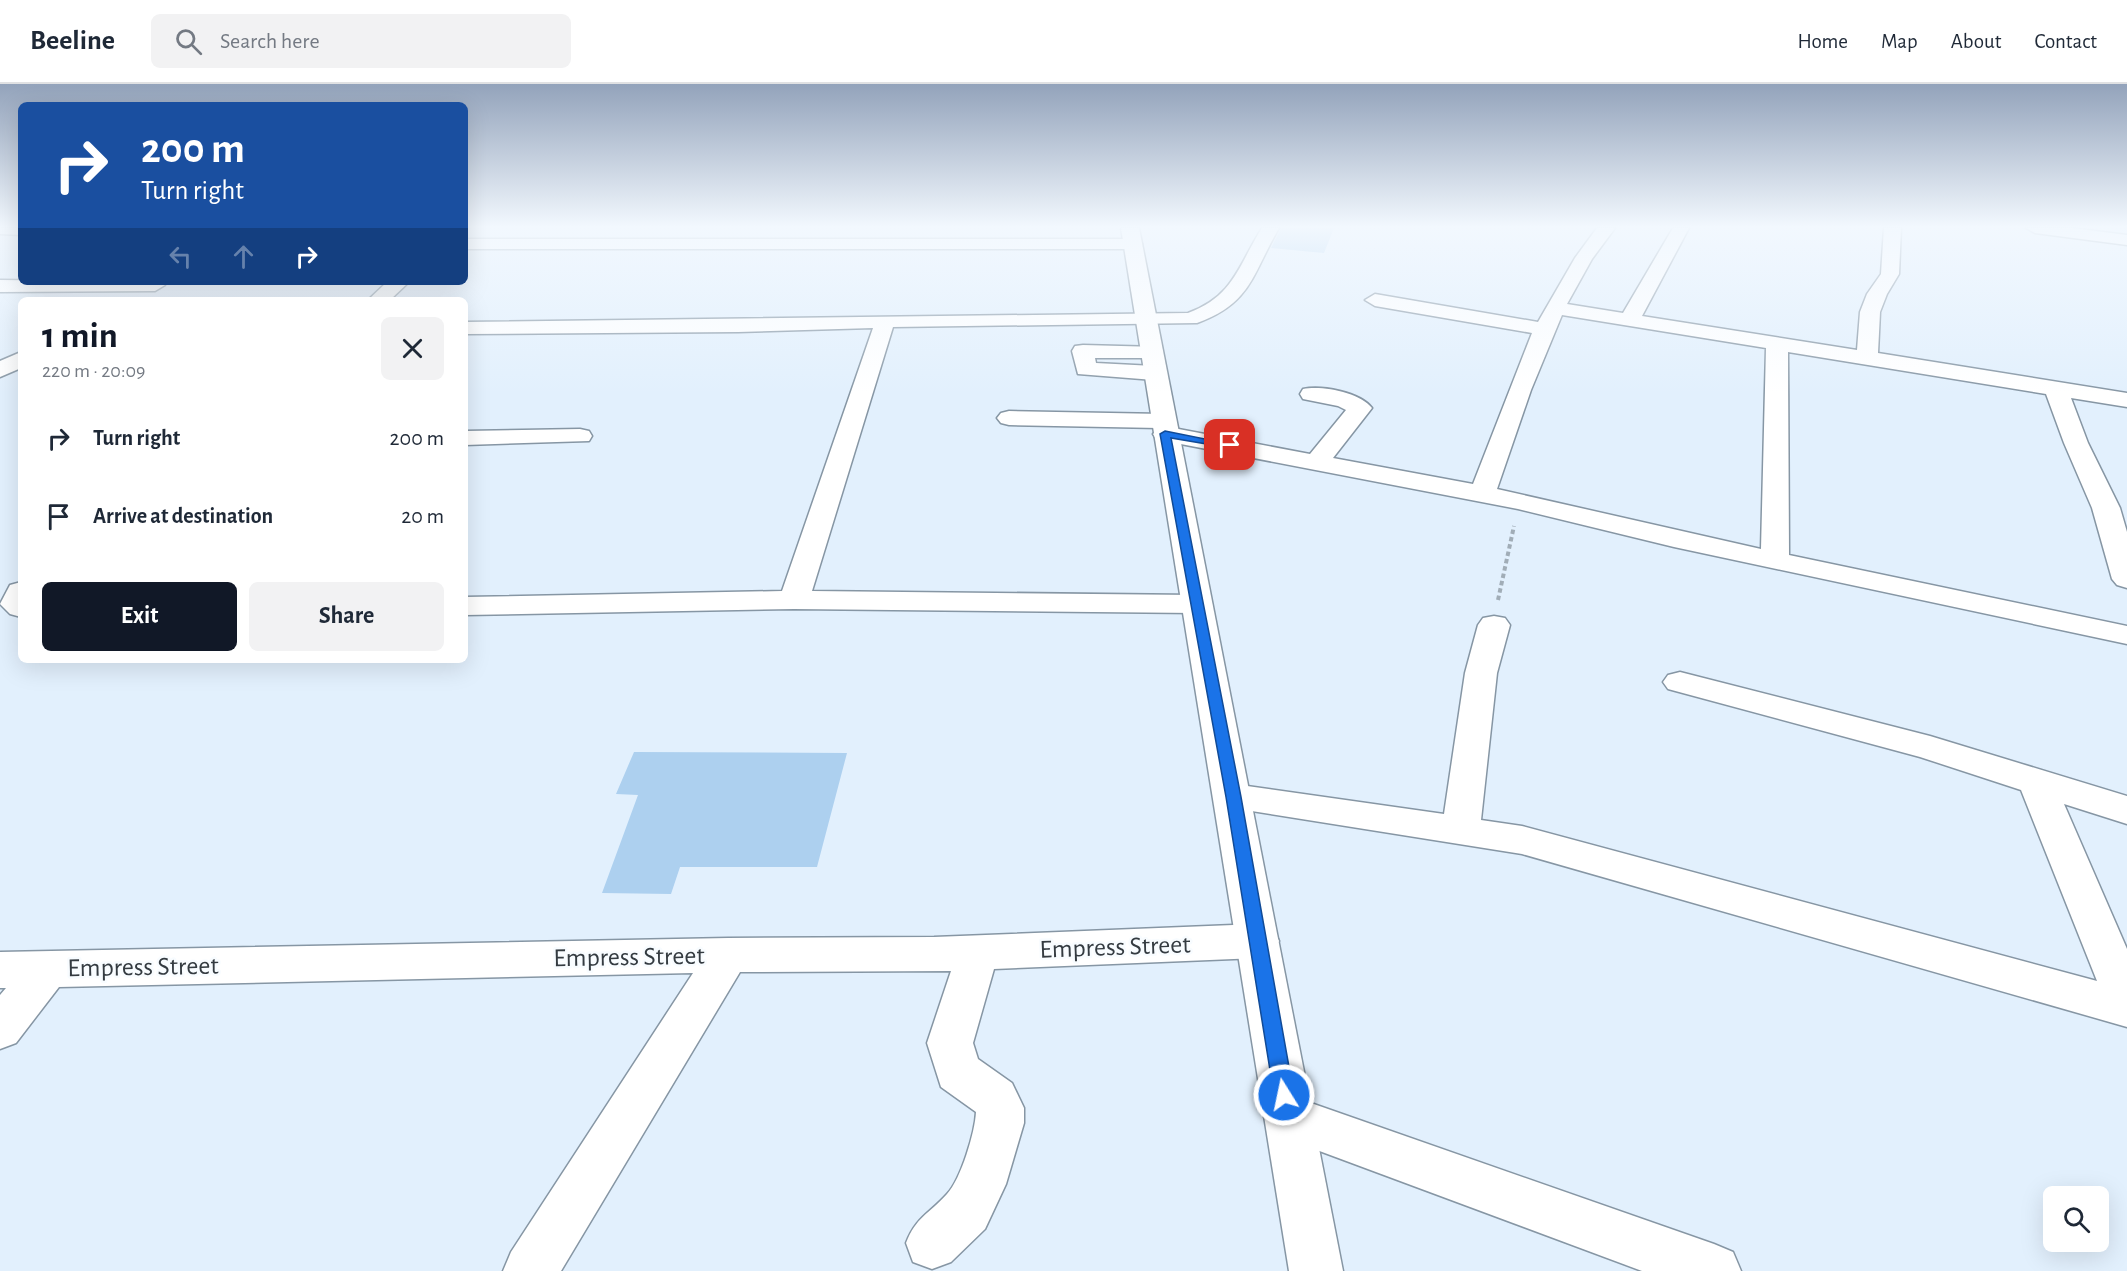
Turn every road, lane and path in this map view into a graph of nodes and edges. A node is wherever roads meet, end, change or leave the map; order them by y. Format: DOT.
graph roads {
  1 [pos="1140,283"];
  2 [pos="1243,283"];
  3 [pos="1567,283"];
  4 [pos="1650,283"];
  5 [pos="1884,283"];
  6 [pos="79,285"];
  7 [pos="156,285"];
  8 [pos="396,285"];
  9 [pos="0,286"];
  10 [pos="134,297"];
  11 [pos="382,297"];
  12 [pos="1375,300"];
  13 [pos="1556,308"];
  14 [pos="1629,320"];
  15 [pos="885,321"];
  16 [pos="468,328"];
  17 [pos="1543,329"];
  18 [pos="1777,344"];
  19 [pos="1150,348"];
  20 [pos="1867,357"];
  21 [pos="18,361"];
  22 [pos="0,370"];
  23 [pos="2055,387"];
  24 [pos="1085,394"];
  25 [pos="1311,394"];
  26 [pos="2127,400"];
  27 [pos="1009,418"];
  28 [pos="1165,427"];
  29 [pos="580,436"];
  30 [pos="468,438"];
  31 [pos="1317,461"];
  32 [pos="1482,495"];
  33 [pos="1518,501"];
  34 [pos="1775,560"];
  35 [pos="2127,579"];
  36 [pos="794,600"];
  37 [pos="1196,604"];
  38 [pos="468,606"];
  39 [pos="1494,625"];
  40 [pos="2127,635"];
  41 [pos="1680,682"];
  42 [pos="2037,783"];
  43 [pos="1233,797"];
  44 [pos="2127,810"];
  45 [pos="1461,829"];
  46 [pos="1258,941"];
  47 [pos="978,952"];
  48 [pos="728,955"];
  49 [pos="47,969"];
  50 [pos="0,970"];
  51 [pos="2127,1001"];
  52 [pos="2127,1008"];
  53 [pos="0,1029"];
  54 [pos="1288,1117"];
  55 [pos="932,1244"];
  56 [pos="530,1271"];
  57 [pos="1316,1271"];
  58 [pos="1714,1271"];
  1 -- 19 [label="street"];
  2 -- 19 [label="street"];
  3 -- 13 [label="street"];
  4 -- 14 [label="street"];
  5 -- 20 [label="street"];
  6 -- 9 [label="street"];
  7 -- 10 [label="street"];
  8 -- 11 [label="street"];
  12 -- 17 [label="street"];
  13 -- 14 [label="street"];
  13 -- 17 [label="street"];
  14 -- 18 [label="street"];
  15 -- 16 [label="street"];
  15 -- 19 [label="street"];
  15 -- 36 [label="street"];
  17 -- 32 [label="street"];
  18 -- 20 [label="street"];
  18 -- 34 [label="street"];
  19 -- 24 [label="street"];
  19 -- 28 [label="street"];
  20 -- 23 [label="street"];
  21 -- 22 [label="street"];
  23 -- 26 [label="street"];
  23 -- 35 [label="street"];
  25 -- 31 [label="street"];
  27 -- 28 [label="street"];
  28 -- 31 [label="street"];
  28 -- 37 [label="street"];
  29 -- 30 [label="street"];
  31 -- 32 [label="street"];
  32 -- 33 [label="street"];
  33 -- 34 [label="street"];
  33 -- 39 [label="path"];
  34 -- 40 [label="street"];
  36 -- 37 [label="street"];
  36 -- 38 [label="street"];
  37 -- 43 [label="street"];
  39 -- 45 [label="street"];
  41 -- 42 [label="street"];
  42 -- 44 [label="street"];
  42 -- 51 [label="street"];
  43 -- 45 [label="street"];
  43 -- 46 [label="street"];
  45 -- 52 [label="street"];
  46 -- 47 [label="street, Empress Street"];
  46 -- 54 [label="street"];
  47 -- 48 [label="street, Empress Street"];
  47 -- 55 [label="street"];
  48 -- 49 [label="street, Empress Street"];
  48 -- 56 [label="street"];
  49 -- 50 [label="street, Empress Street"];
  49 -- 53 [label="street"];
  54 -- 57 [label="street"];
  54 -- 58 [label="street"];
}
